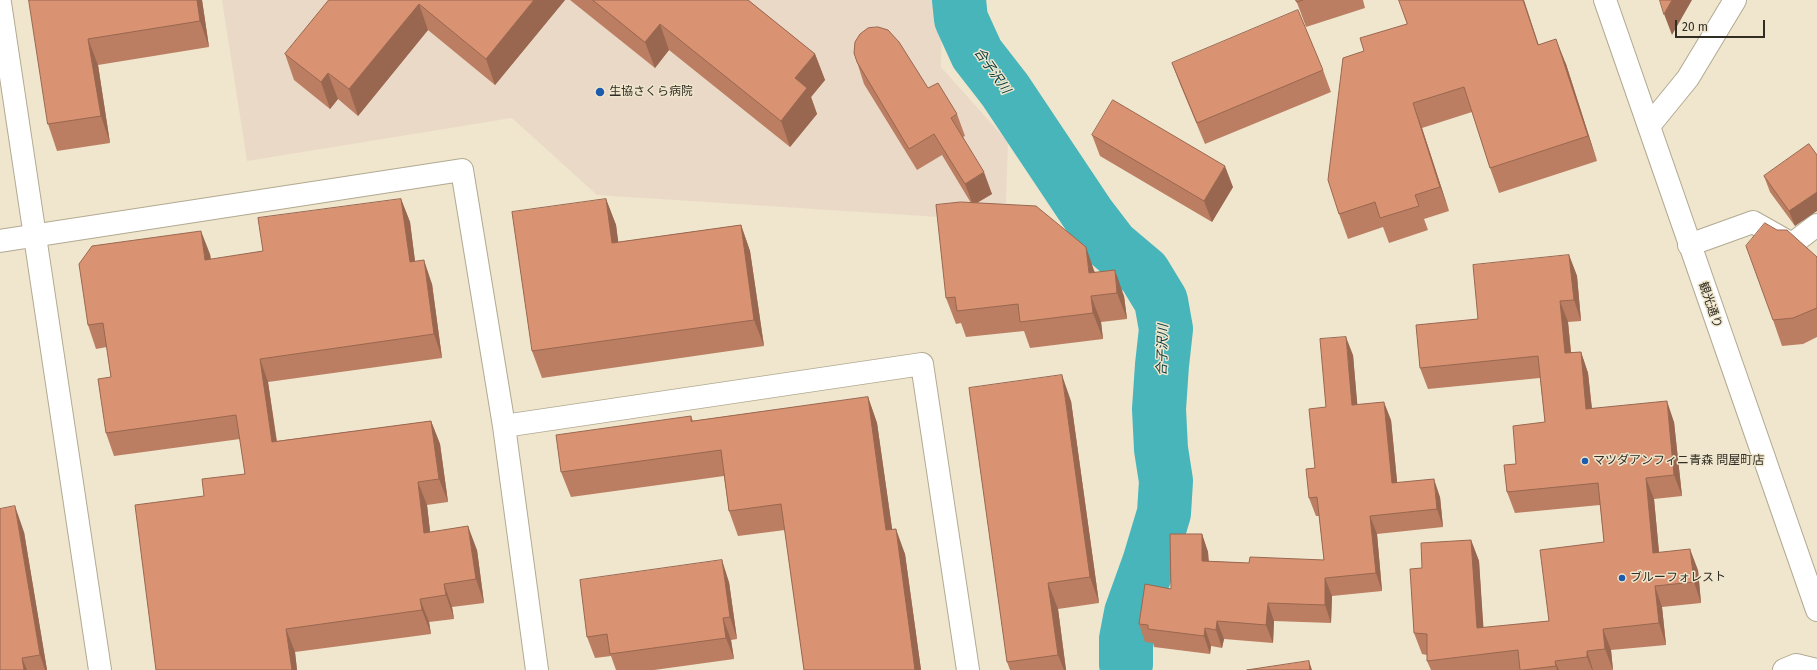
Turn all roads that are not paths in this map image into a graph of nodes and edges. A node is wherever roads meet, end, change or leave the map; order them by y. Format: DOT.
graph roads {
  1 [pos="1605,0"];
  2 [pos="1735,0"];
  3 [pos="0,3"];
  4 [pos="1649,126"];
  5 [pos="1817,225"];
  6 [pos="36,236"];
  7 [pos="0,241"];
  8 [pos="1689,245"];
  9 [pos="504,426"];
  10 [pos="1817,610"];
  11 [pos="100,670"];
  12 [pos="538,670"];
  13 [pos="968,670"];
  14 [pos="1784,670"];
  15 [pos="1817,670"];
  1 -- 4 [label="main road, 観光通り"];
  2 -- 4 [label="main road"];
  3 -- 6 [label="main road"];
  4 -- 8 [label="main road, 観光通り"];
  5 -- 8 [label="main road"];
  6 -- 7 [label="main road"];
  6 -- 9 [label="main road"];
  6 -- 11 [label="main road"];
  8 -- 10 [label="main road, 観光通り"];
  9 -- 12 [label="main road"];
  9 -- 13 [label="main road"];
  14 -- 15 [label="main road"];
}
